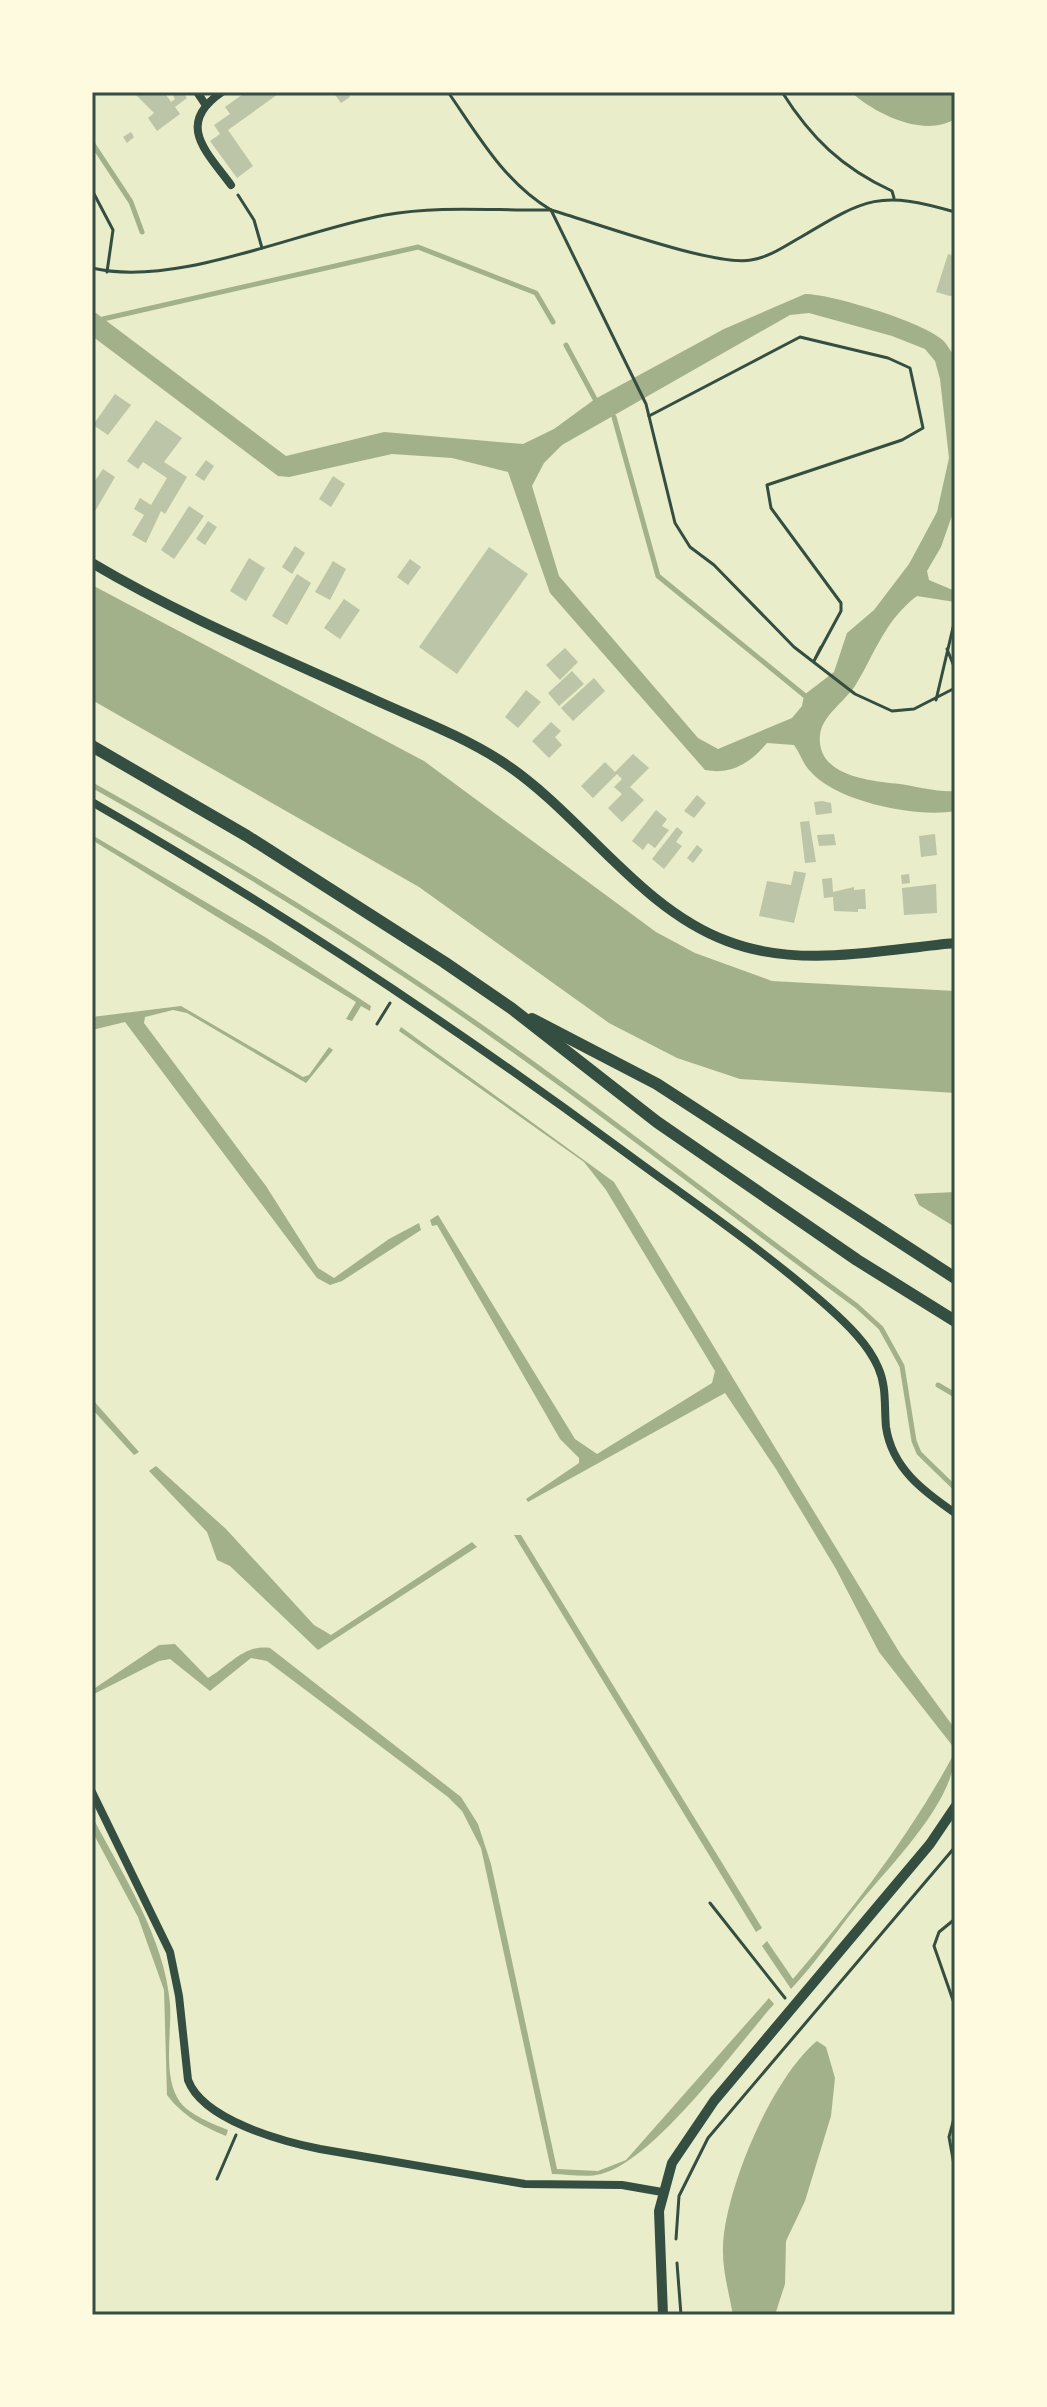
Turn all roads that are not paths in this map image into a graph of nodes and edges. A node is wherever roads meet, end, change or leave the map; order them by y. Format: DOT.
graph roads {
  1 [pos="197,92"];
  2 [pos="222,92"];
  3 [pos="205,104"];
  4 [pos="231,185"];
  5 [pos="92,563"];
  6 [pos="92,746"];
  7 [pos="92,802"];
  8 [pos="955,943"];
  9 [pos="511,1008"];
  10 [pos="955,1278"];
  11 [pos="955,1321"];
  12 [pos="955,1513"];
  13 [pos="92,1792"];
  14 [pos="955,1807"];
  15 [pos="662,2192"];
  16 [pos="663,2315"];
  1 -- 3 [label="street"];
  2 -- 3 [label="street"];
  3 -- 4 [label="street"];
  5 -- 8 [label="street"];
  6 -- 9 [label="main road"];
  7 -- 12 [label="street"];
  9 -- 10 [label="main road"];
  9 -- 11 [label="main road"];
  13 -- 15 [label="street"];
  14 -- 15 [label="street"];
  15 -- 16 [label="street"];
}
